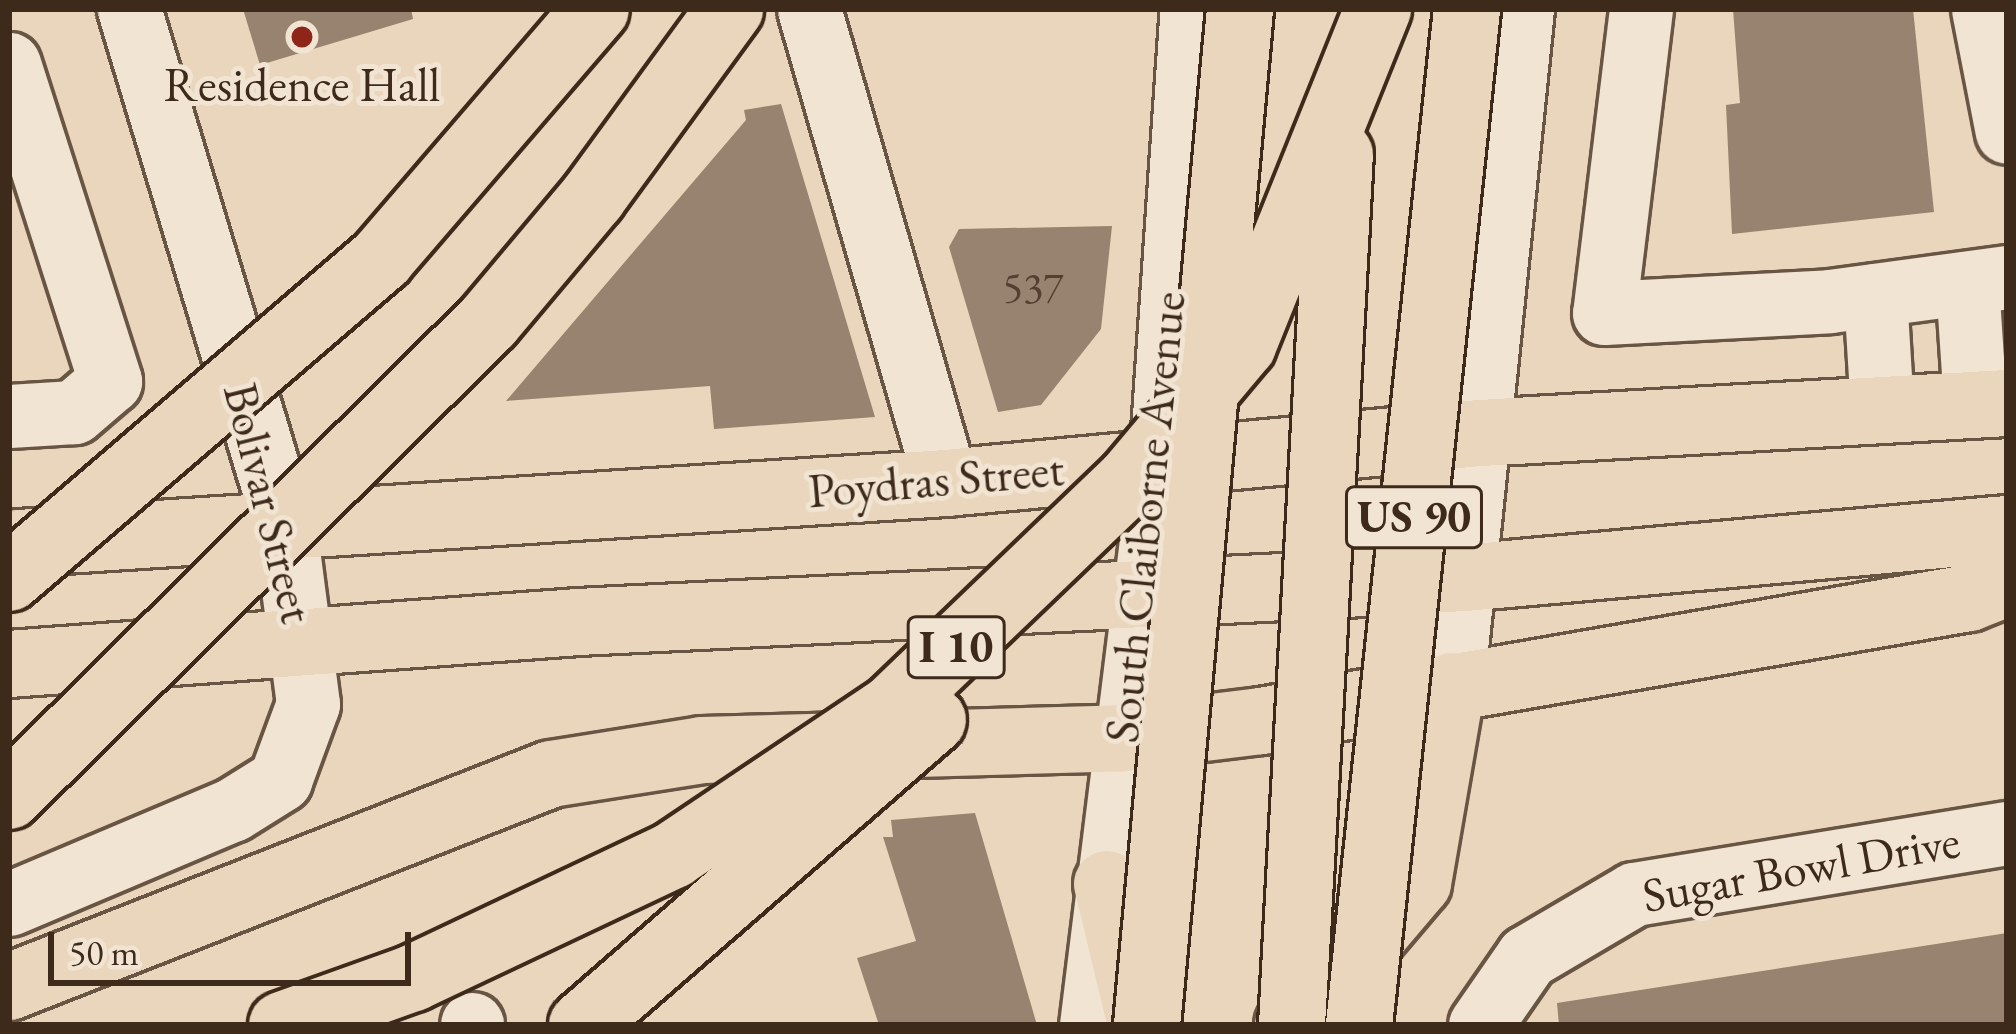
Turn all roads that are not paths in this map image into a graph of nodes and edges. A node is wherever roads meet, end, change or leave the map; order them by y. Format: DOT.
graph roads {
  1 [pos="129,9"];
  2 [pos="596,9"];
  3 [pos="730,9"];
  4 [pos="808,9"];
  5 [pos="1192,9"];
  6 [pos="1240,9"];
  7 [pos="1350,9"];
  8 [pos="1378,9"];
  9 [pos="1468,9"];
  10 [pos="1522,9"];
  11 [pos="1641,9"];
  12 [pos="1983,9"];
  13 [pos="9,64"];
  14 [pos="2007,132"];
  15 [pos="1987,280"];
  16 [pos="1875,295"];
  17 [pos="1991,404"];
  18 [pos="1882,410"];
  19 [pos="9,416"];
  20 [pos="1480,433"];
  21 [pos="1145,471"];
  22 [pos="946,483"];
  23 [pos="285,526"];
  24 [pos="2007,529"];
  25 [pos="79,538"];
  26 [pos="9,543"];
  27 [pos="9,554"];
  28 [pos="9,578"];
  29 [pos="1463,578"];
  30 [pos="2007,583"];
  31 [pos="1139,599"];
  32 [pos="304,642"];
  33 [pos="9,664"];
  34 [pos="1452,686"];
  35 [pos="1123,738"];
  36 [pos="9,796"];
  37 [pos="2007,833"];
  38 [pos="1107,884"];
  39 [pos="9,904"];
  40 [pos="9,987"];
  41 [pos="282,1025"];
  42 [pos="583,1025"];
  43 [pos="1091,1025"];
  44 [pos="1144,1025"];
  45 [pos="1290,1025"];
  46 [pos="1359,1025"];
  47 [pos="1480,1025"];
  1 -- 23 [label="street, Bolivar Street"];
  2 -- 28 [label="main road, bridge"];
  3 -- 36 [label="main road, bridge"];
  4 -- 22 [label="street"];
  5 -- 21 [label="street, South Claiborne Avenue"];
  6 -- 44 [label="main road, South Claiborne Avenue, bridge"];
  7 -- 45 [label="main road, bridge"];
  8 -- 21 [label="main road, I 10, bridge"];
  9 -- 46 [label="main road, US 90, bridge"];
  10 -- 20 [label="street"];
  11 -- 16 [label="street"];
  12 -- 14 [label="street"];
  13 -- 19 [label="street"];
  15 -- 16 [label="street"];
  15 -- 17 [label="street"];
  16 -- 18 [label="street"];
  17 -- 18 [label="main road, Poydras Street"];
  18 -- 20 [label="main road, Poydras Street"];
  20 -- 21 [label="main road, Poydras Street"];
  20 -- 29 [label="street"];
  21 -- 22 [label="main road, Poydras Street"];
  21 -- 31 [label="street, South Claiborne Avenue"];
  21 -- 41 [label="main road, I 10, bridge"];
  21 -- 42 [label="main road, bridge"];
  22 -- 23 [label="main road, Poydras Street"];
  23 -- 25 [label="main road, Poydras Street"];
  23 -- 32 [label="street, Bolivar Street"];
  24 -- 29 [label="main road"];
  25 -- 26 [label="main road, Poydras Street"];
  25 -- 27 [label="main road"];
  29 -- 31 [label="main road"];
  29 -- 34 [label="street"];
  30 -- 34 [label="main road"];
  31 -- 32 [label="main road"];
  31 -- 35 [label="street, South Claiborne Avenue"];
  32 -- 33 [label="main road"];
  32 -- 39 [label="street, Bolivar Street"];
  34 -- 35 [label="main road"];
  34 -- 45 [label="main road"];
  35 -- 38 [label="street, South Claiborne Avenue"];
  35 -- 40 [label="main road"];
  37 -- 47 [label="street, Sugar Bowl Drive"];
  38 -- 43 [label="street, South Claiborne Avenue"];
  38 -- 44 [label="main road"];
}
